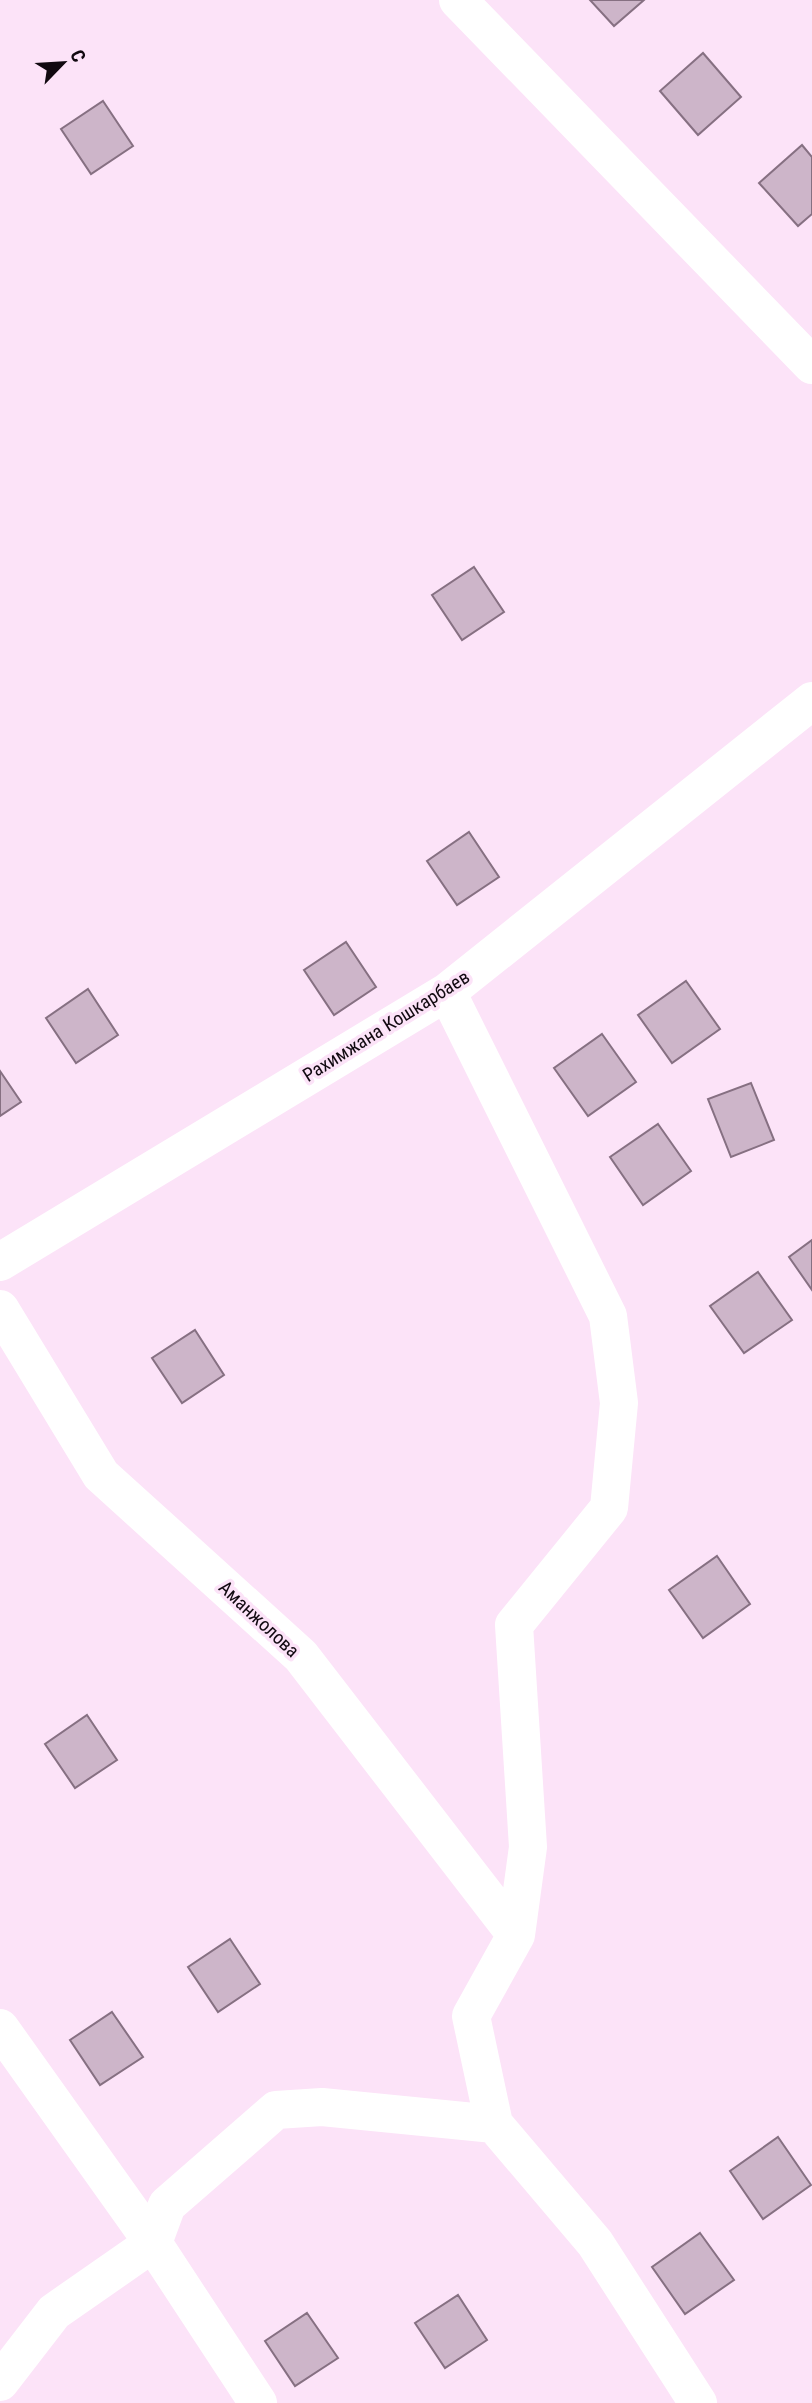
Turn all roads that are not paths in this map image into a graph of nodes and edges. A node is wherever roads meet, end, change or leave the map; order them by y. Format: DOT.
graph roads {
  1 [pos="458,0"];
  2 [pos="812,365"];
  3 [pos="812,701"];
  4 [pos="447,992"];
  5 [pos="0,1262"];
  6 [pos="0,1309"];
  7 [pos="516,1935"];
  8 [pos="0,2028"];
  9 [pos="494,2123"];
  10 [pos="153,2243"];
  11 [pos="0,2382"];
  12 [pos="258,2403"];
  13 [pos="698,2403"];
  1 -- 2 [label="street"];
  3 -- 4 [label="street, Рахимжана Кошкарбаев"];
  4 -- 5 [label="street, Рахимжана Кошкарбаев"];
  4 -- 7 [label="street"];
  6 -- 7 [label="street, Аманжолова"];
  7 -- 9 [label="street"];
  8 -- 10 [label="street"];
  9 -- 10 [label="street"];
  9 -- 13 [label="street"];
  10 -- 11 [label="street"];
  10 -- 12 [label="street"];
}
